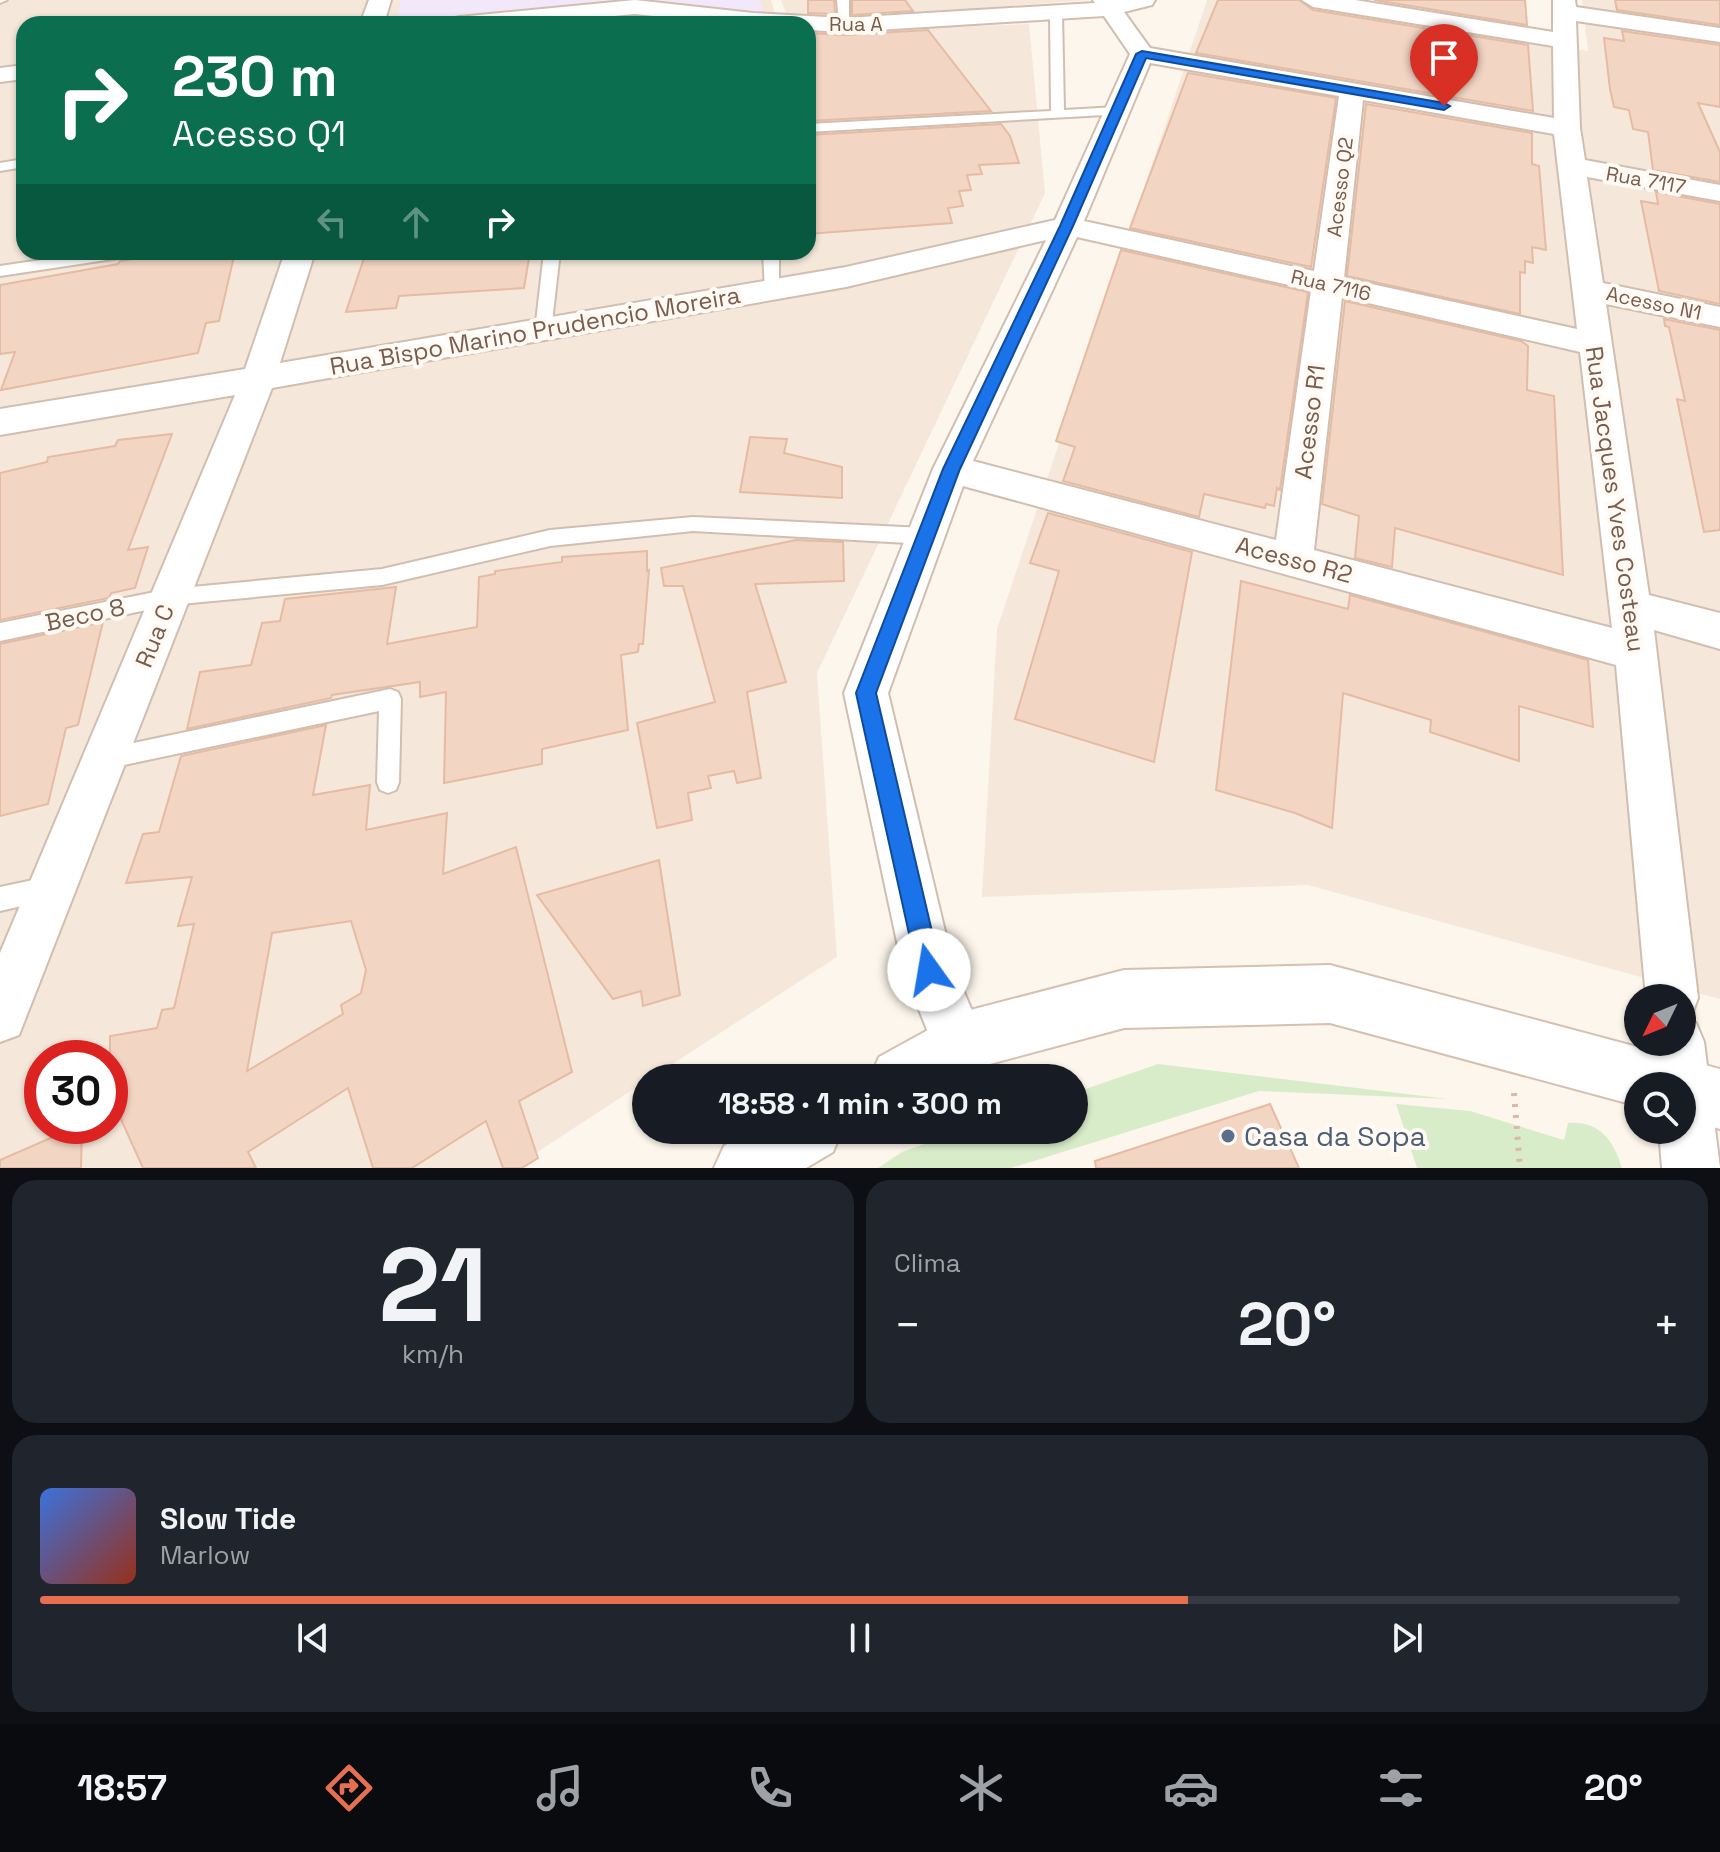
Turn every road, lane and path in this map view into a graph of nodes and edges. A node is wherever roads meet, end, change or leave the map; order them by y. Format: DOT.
graph roads {
  1 [pos="843,0"];
  2 [pos="1313,0"];
  3 [pos="1119,3"];
  4 [pos="1370,4"];
  5 [pos="1056,13"];
  6 [pos="588,16"];
  7 [pos="706,16"];
  8 [pos="1564,17"];
  9 [pos="816,24"];
  10 [pos="845,25"];
  11 [pos="1720,35"];
  12 [pos="1142,54"];
  13 [pos="1352,90"];
  14 [pos="1117,111"];
  15 [pos="1058,114"];
  16 [pos="816,128"];
  17 [pos="1567,128"];
  18 [pos="1573,166"];
  19 [pos="1720,193"];
  20 [pos="1067,226"];
  21 [pos="73,260"];
  22 [pos="297,260"];
  23 [pos="551,260"];
  24 [pos="771,260"];
  25 [pos="0,271"];
  26 [pos="1327,284"];
  27 [pos="773,290"];
  28 [pos="1588,290"];
  29 [pos="1720,317"];
  30 [pos="543,331"];
  31 [pos="1595,344"];
  32 [pos="259,377"];
  33 [pos="0,422"];
  34 [pos="951,469"];
  35 [pos="925,536"];
  36 [pos="1293,560"];
  37 [pos="170,597"];
  38 [pos="1630,607"];
  39 [pos="1720,631"];
  40 [pos="0,632"];
  41 [pos="1636,652"];
  42 [pos="105,759"];
  43 [pos="388,782"];
  44 [pos="52,888"];
  45 [pos="0,899"];
  46 [pos="1671,984"];
  47 [pos="0,1016"];
  48 [pos="959,1043"];
  49 [pos="924,1064"];
  50 [pos="1624,1072"];
  51 [pos="1514,1090"];
  52 [pos="1696,1092"];
  53 [pos="1720,1099"];
  54 [pos="787,1144"];
  55 [pos="1688,1144"];
  56 [pos="746,1168"];
  57 [pos="1520,1168"];
  58 [pos="1691,1168"];
  1 -- 10 [label="lane"];
  2 -- 4 [label="street"];
  3 -- 5 [label="street, Rua A"];
  3 -- 12 [label="street"];
  4 -- 8 [label="street"];
  5 -- 10 [label="street, Rua A"];
  5 -- 15 [label="lane"];
  6 -- 7 [label="street, Rua A"];
  8 -- 11 [label="street"];
  8 -- 17 [label="street, Rua Jacques Yves Costeau"];
  9 -- 10 [label="street, Rua A"];
  12 -- 13 [label="street"];
  12 -- 14 [label="street"];
  13 -- 17 [label="street"];
  13 -- 26 [label="street, Acesso Q2"];
  14 -- 15 [label="lane"];
  14 -- 20 [label="street"];
  15 -- 16 [label="lane"];
  17 -- 18 [label="street, Rua Jacques Yves Costeau"];
  18 -- 19 [label="street, Rua 7117"];
  18 -- 28 [label="street, Rua Jacques Yves Costeau"];
  20 -- 26 [label="street, Rua 7116"];
  20 -- 27 [label="street, Rua Bispo Marino Prudencio Moreira"];
  20 -- 34 [label="street"];
  21 -- 25 [label="lane"];
  22 -- 32 [label="street, Rua C"];
  23 -- 30 [label="lane"];
  24 -- 27 [label="lane"];
  26 -- 31 [label="street, Rua 7116"];
  26 -- 36 [label="street, Acesso R1"];
  27 -- 30 [label="street, Rua Bispo Marino Prudencio Moreira"];
  28 -- 29 [label="street, Acesso N1"];
  28 -- 31 [label="street, Rua Jacques Yves Costeau"];
  30 -- 32 [label="street, Rua Bispo Marino Prudencio Moreira"];
  31 -- 38 [label="street, Rua Jacques Yves Costeau"];
  32 -- 33 [label="street, Rua Bispo Marino Prudencio Moreira"];
  32 -- 37 [label="street, Rua C"];
  34 -- 35 [label="street"];
  34 -- 36 [label="street, Acesso R2"];
  35 -- 37 [label="lane, Beco 8"];
  35 -- 48 [label="street"];
  36 -- 41 [label="street, Acesso R2"];
  37 -- 40 [label="lane, Beco 8"];
  37 -- 42 [label="street, Rua C"];
  38 -- 39 [label="street"];
  38 -- 41 [label="street, Rua Jacques Yves Costeau"];
  41 -- 46 [label="street, Rua Jacques Yves Costeau"];
  42 -- 43 [label="lane"];
  42 -- 44 [label="street, Rua C"];
  44 -- 45 [label="lane"];
  44 -- 47 [label="street, Rua C"];
  48 -- 49 [label="main road"];
  48 -- 50 [label="main road"];
  51 -- 57 [label="path"];
  52 -- 53 [label="main road"];
  54 -- 56 [label="main road"];
  55 -- 58 [label="street"];
}
